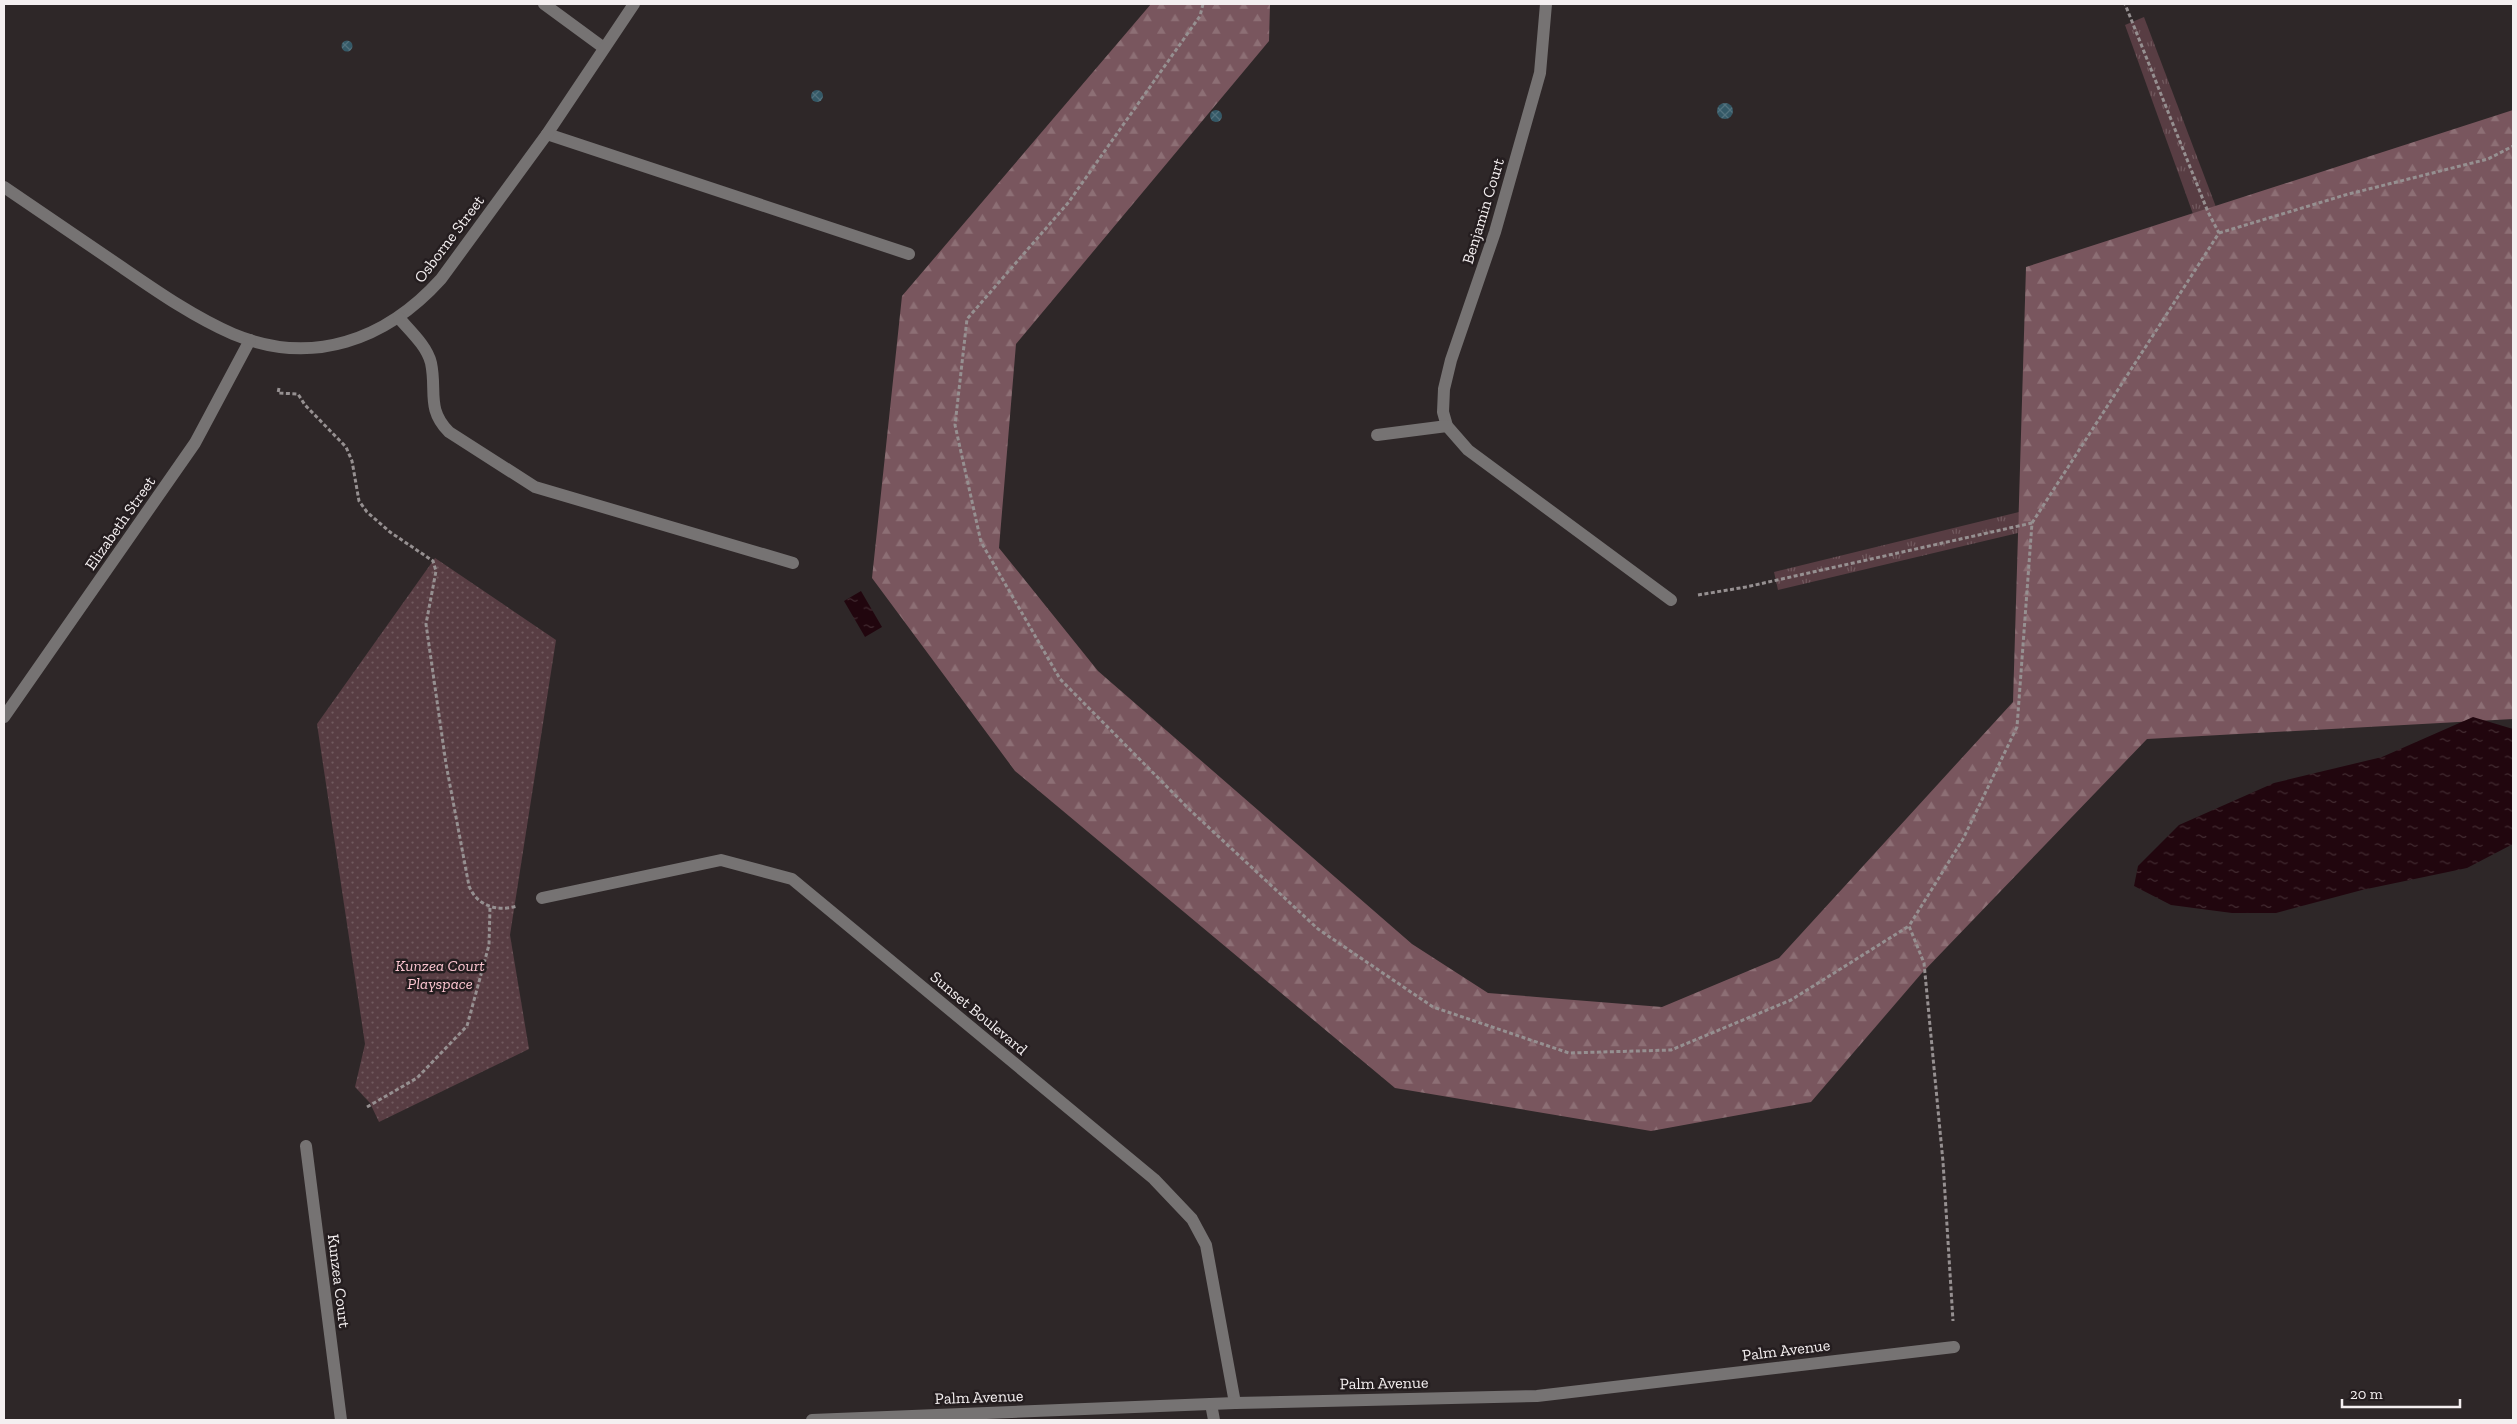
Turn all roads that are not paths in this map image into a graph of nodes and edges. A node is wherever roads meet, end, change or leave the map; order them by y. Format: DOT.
graph roads {
  1 [pos="544,4"];
  2 [pos="634,4"];
  3 [pos="1546,4"];
  4 [pos="604,48"];
  5 [pos="547,134"];
  6 [pos="4,187"];
  7 [pos="909,254"];
  8 [pos="400,318"];
  9 [pos="250,340"];
  10 [pos="1447,426"];
  11 [pos="1377,435"];
  12 [pos="793,563"];
  13 [pos="1671,600"];
  14 [pos="4,717"];
  15 [pos="542,898"];
  16 [pos="306,1146"];
  17 [pos="1954,1347"];
  18 [pos="1234,1403"];
  19 [pos="1211,1404"];
  20 [pos="341,1420"];
  21 [pos="812,1420"];
  22 [pos="1214,1420"];
  1 -- 4 [label="street"];
  2 -- 4 [label="street, Osborne Street"];
  3 -- 10 [label="street, Benjamin Court"];
  4 -- 5 [label="street, Osborne Street"];
  5 -- 7 [label="street"];
  5 -- 8 [label="street, Osborne Street"];
  6 -- 9 [label="street, Osborne Street"];
  8 -- 9 [label="street, Osborne Street"];
  8 -- 12 [label="street"];
  9 -- 14 [label="street, Elizabeth Street"];
  10 -- 11 [label="street"];
  10 -- 13 [label="street"];
  15 -- 18 [label="street, Sunset Boulevard"];
  16 -- 20 [label="street, Kunzea Court"];
  17 -- 18 [label="street, Palm Avenue"];
  18 -- 19 [label="street, Palm Avenue"];
  19 -- 21 [label="street, Palm Avenue"];
  19 -- 22 [label="street"];
}
